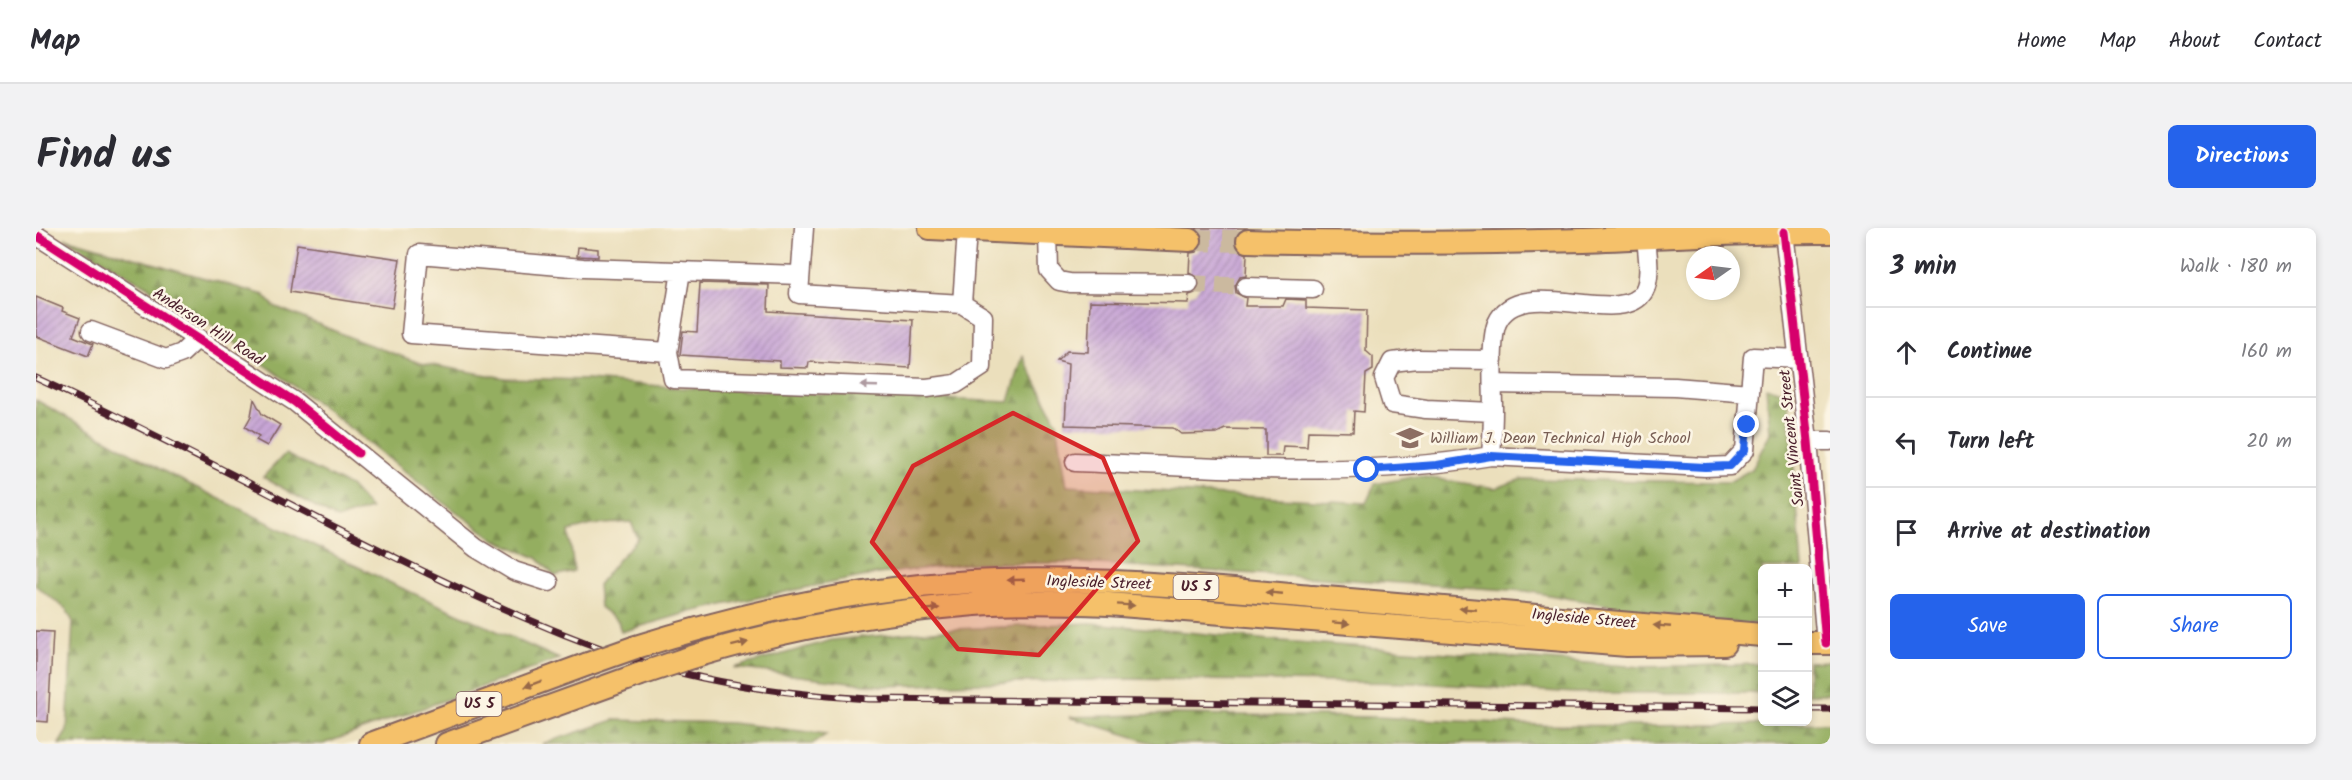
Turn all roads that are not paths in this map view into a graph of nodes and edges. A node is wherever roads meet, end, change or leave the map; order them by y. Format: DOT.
graph roads {
  1 [pos="804,228"];
  2 [pos="930,228"];
  3 [pos="967,230"];
  4 [pos="1795,230"];
  5 [pos="1034,232"];
  6 [pos="1830,232"];
  7 [pos="36,235"];
  8 [pos="1646,237"];
  9 [pos="1190,240"];
  10 [pos="1248,241"];
  11 [pos="681,271"];
  12 [pos="800,276"];
  13 [pos="1189,284"];
  14 [pos="1246,287"];
  15 [pos="1313,289"];
  16 [pos="962,304"];
  17 [pos="91,331"];
  18 [pos="198,338"];
  19 [pos="668,352"];
  20 [pos="1799,359"];
  21 [pos="1493,360"];
  22 [pos="1493,384"];
  23 [pos="1750,393"];
  24 [pos="1493,412"];
  25 [pos="1809,441"];
  26 [pos="1830,441"];
  27 [pos="1491,456"];
  28 [pos="1075,462"];
  29 [pos="549,582"];
  30 [pos="1758,635"];
  31 [pos="1818,642"];
  32 [pos="1758,644"];
  33 [pos="371,744"];
  34 [pos="447,744"];
  1 -- 12 [label="street"];
  2 -- 3 [label="main road"];
  3 -- 5 [label="main road"];
  3 -- 16 [label="street"];
  4 -- 6 [label="main road"];
  4 -- 8 [label="main road"];
  4 -- 20 [label="street, Saint Vincent Street"];
  5 -- 9 [label="main road"];
  5 -- 13 [label="street"];
  7 -- 18 [label="street, Anderson Hill Road"];
  8 -- 10 [label="main road"];
  8 -- 21 [label="street"];
  11 -- 12 [label="street"];
  11 -- 19 [label="street"];
  11 -- 19 [label="street"];
  12 -- 16 [label="street"];
  14 -- 15 [label="street"];
  16 -- 19 [label="street, one-way"];
  17 -- 18 [label="street"];
  18 -- 29 [label="street, Anderson Hill Road"];
  20 -- 23 [label="street"];
  20 -- 25 [label="street, Saint Vincent Street"];
  21 -- 22 [label="street"];
  21 -- 24 [label="street"];
  22 -- 23 [label="street"];
  22 -- 24 [label="street"];
  23 -- 27 [label="street"];
  24 -- 27 [label="street"];
  25 -- 26 [label="street"];
  25 -- 31 [label="street, Saint Vincent Street"];
  27 -- 28 [label="street"];
  30 -- 33 [label="main road, Ingleside Street / US 5, one-way, bridge"];
  34 -- 32 [label="main road, Ingleside Street / US 5, one-way, bridge"];
}
